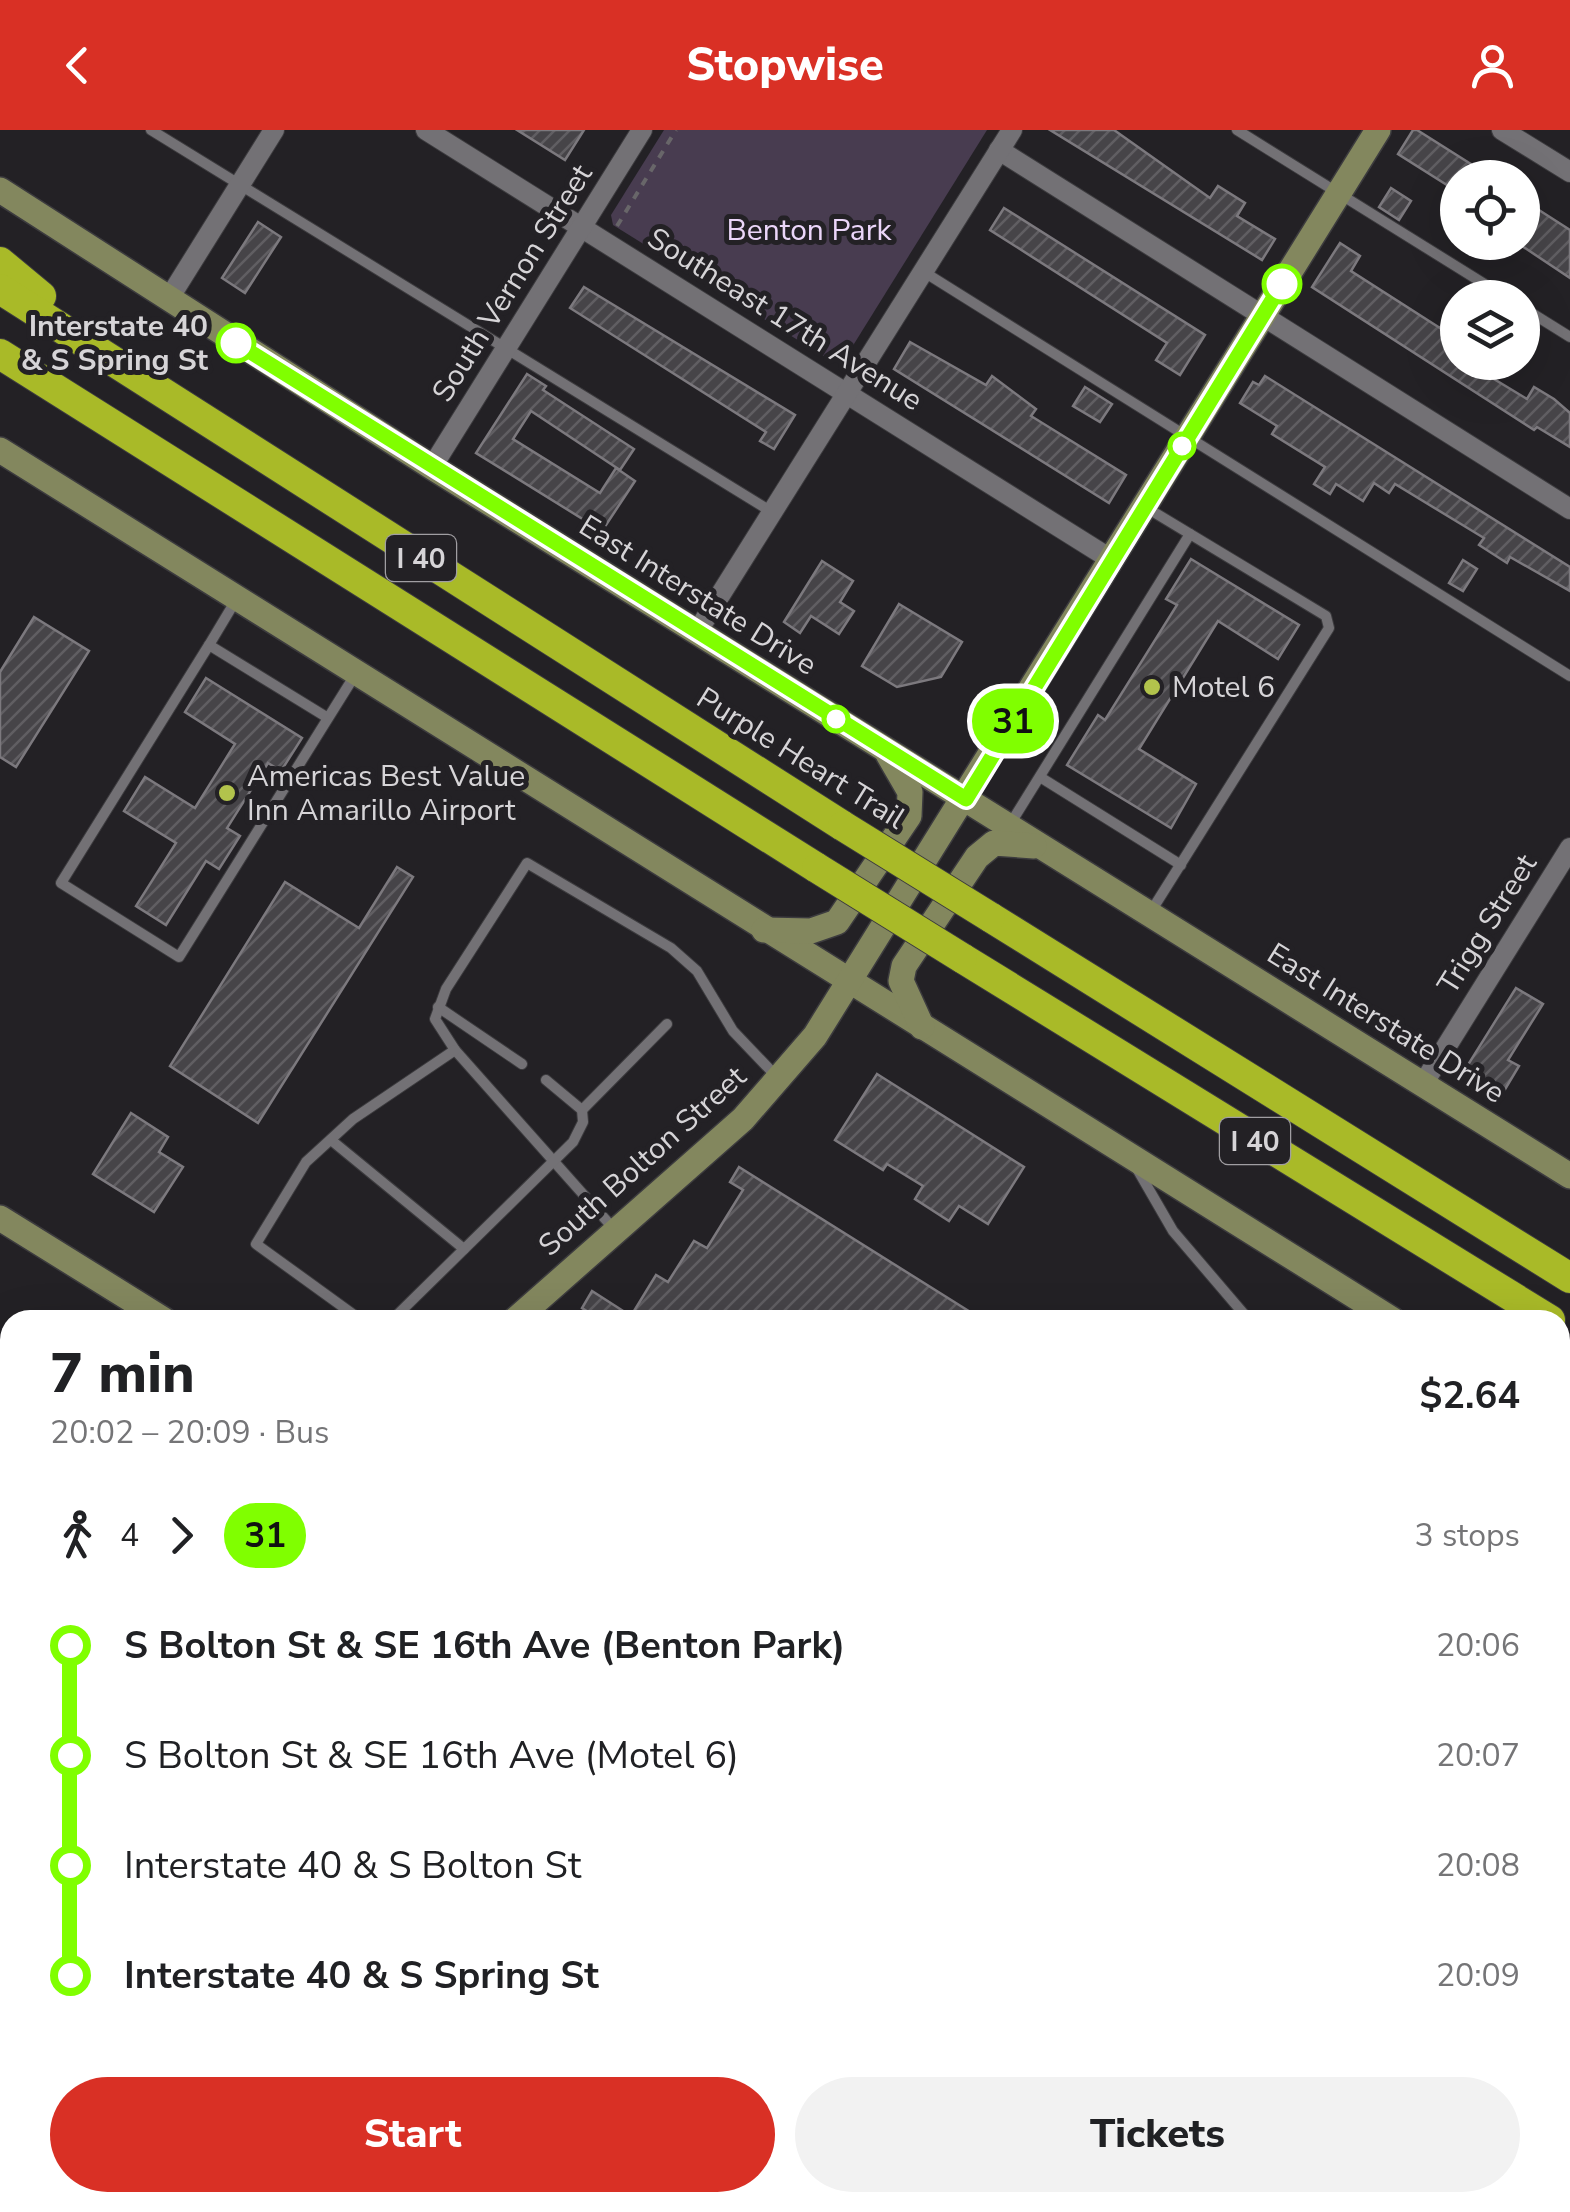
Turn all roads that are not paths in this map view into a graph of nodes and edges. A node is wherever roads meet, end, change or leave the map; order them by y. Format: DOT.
graph roads {
  1 [pos="151,130"];
  2 [pos="274,130"];
  3 [pos="426,130"];
  4 [pos="642,130"];
  5 [pos="1012,130"];
  6 [pos="1238,130"];
  7 [pos="1378,130"];
  8 [pos="1502,130"];
  9 [pos="999,150"];
  10 [pos="1570,172"];
  11 [pos="240,186"];
  12 [pos="0,190"];
  13 [pos="1339,192"];
  14 [pos="582,228"];
  15 [pos="0,262"];
  16 [pos="924,272"];
  17 [pos="1478,280"];
  18 [pos="0,289"];
  19 [pos="168,300"];
  20 [pos="1262,317"];
  21 [pos="1540,319"];
  22 [pos="1570,337"];
  23 [pos="507,348"];
  24 [pos="0,354"];
  25 [pos="847,394"];
  26 [pos="168,398"];
  27 [pos="1187,438"];
  28 [pos="0,450"];
  29 [pos="432,467"];
  30 [pos="1144,506"];
  31 [pos="1570,509"];
  32 [pos="772,512"];
  33 [pos="1190,534"];
  34 [pos="1112,560"];
  35 [pos="236,599"];
  36 [pos="697,632"];
  37 [pos="210,644"];
  38 [pos="355,674"];
  39 [pos="1570,676"];
  40 [pos="328,718"];
  41 [pos="884,749"];
  42 [pos="1040,777"];
  43 [pos="966,799"];
  44 [pos="1009,827"];
  45 [pos="1040,846"];
  46 [pos="1570,848"];
  47 [pos="1181,865"];
  48 [pos="1150,914"];
  49 [pos="764,930"];
  50 [pos="850,984"];
  51 [pos="438,1006"];
  52 [pos="668,1024"];
  53 [pos="924,1030"];
  54 [pos="455,1050"];
  55 [pos="522,1064"];
  56 [pos="546,1080"];
  57 [pos="780,1080"];
  58 [pos="1423,1084"];
  59 [pos="582,1110"];
  60 [pos="331,1140"];
  61 [pos="1130,1157"];
  62 [pos="553,1162"];
  63 [pos="1570,1176"];
  64 [pos="0,1218"];
  65 [pos="615,1230"];
  66 [pos="464,1250"];
  67 [pos="1570,1278"];
  68 [pos="148,1310"];
  69 [pos="347,1310"];
  70 [pos="402,1310"];
  71 [pos="526,1310"];
  72 [pos="1240,1310"];
  73 [pos="1377,1310"];
  74 [pos="1534,1310"];
  1 -- 11 [label="lane"];
  2 -- 11 [label="street"];
  3 -- 14 [label="street, Southeast 17th Avenue"];
  4 -- 14 [label="street, South Vernon Street"];
  5 -- 9 [label="street"];
  6 -- 13 [label="lane"];
  7 -- 13 [label="main road, South Bolton Street"];
  8 -- 10 [label="street"];
  9 -- 16 [label="street"];
  9 -- 20 [label="street"];
  11 -- 19 [label="street"];
  11 -- 23 [label="lane"];
  12 -- 19 [label="main road, East Interstate Drive"];
  13 -- 17 [label="lane"];
  13 -- 20 [label="main road, South Bolton Street"];
  14 -- 23 [label="street, South Vernon Street"];
  14 -- 25 [label="street, Southeast 17th Avenue"];
  15 -- 26 [label="highway"];
  16 -- 25 [label="street"];
  16 -- 27 [label="lane"];
  18 -- 26 [label="highway, Purple Heart Trail / I 40"];
  19 -- 29 [label="main road, East Interstate Drive"];
  20 -- 27 [label="main road, South Bolton Street"];
  20 -- 31 [label="street"];
  21 -- 22 [label="lane"];
  23 -- 29 [label="street, South Vernon Street"];
  23 -- 32 [label="lane"];
  24 -- 74 [label="highway, I 40, bridge"];
  25 -- 32 [label="street"];
  25 -- 34 [label="street, Southeast 17th Avenue"];
  26 -- 67 [label="highway, Purple Heart Trail / I 40, bridge"];
  27 -- 30 [label="main road, South Bolton Street"];
  27 -- 39 [label="lane"];
  28 -- 35 [label="main road"];
  29 -- 36 [label="main road, East Interstate Drive"];
  30 -- 33 [label="lane"];
  30 -- 34 [label="main road, South Bolton Street"];
  32 -- 36 [label="street"];
  33 -- 42 [label="lane"];
  33 -- 47 [label="lane"];
  34 -- 43 [label="main road, South Bolton Street"];
  35 -- 37 [label="lane"];
  35 -- 38 [label="main road"];
  36 -- 41 [label="main road, East Interstate Drive"];
  37 -- 40 [label="lane"];
  37 -- 40 [label="lane"];
  38 -- 40 [label="lane"];
  38 -- 49 [label="main road"];
  41 -- 43 [label="main road, East Interstate Drive"];
  41 -- 49 [label="main road"];
  42 -- 44 [label="lane"];
  42 -- 47 [label="lane"];
  43 -- 44 [label="main road, East Interstate Drive"];
  43 -- 50 [label="main road, South Bolton Street"];
  44 -- 45 [label="main road, East Interstate Drive"];
  45 -- 48 [label="main road, East Interstate Drive"];
  45 -- 53 [label="main road"];
  46 -- 58 [label="street, Trigg Street"];
  47 -- 48 [label="lane"];
  48 -- 58 [label="main road, East Interstate Drive"];
  49 -- 50 [label="main road"];
  50 -- 53 [label="main road"];
  50 -- 57 [label="main road, South Bolton Street"];
  51 -- 54 [label="lane"];
  51 -- 55 [label="lane"];
  51 -- 57 [label="lane"];
  52 -- 59 [label="lane"];
  53 -- 61 [label="main road"];
  54 -- 60 [label="lane"];
  54 -- 62 [label="lane"];
  56 -- 59 [label="lane"];
  57 -- 65 [label="main road, South Bolton Street"];
  58 -- 63 [label="main road, East Interstate Drive"];
  59 -- 62 [label="lane"];
  60 -- 66 [label="lane"];
  60 -- 69 [label="lane"];
  61 -- 72 [label="lane"];
  61 -- 73 [label="main road"];
  62 -- 65 [label="lane"];
  62 -- 66 [label="lane"];
  64 -- 68 [label="main road"];
  65 -- 71 [label="main road, South Bolton Street"];
  66 -- 70 [label="lane"];
}
